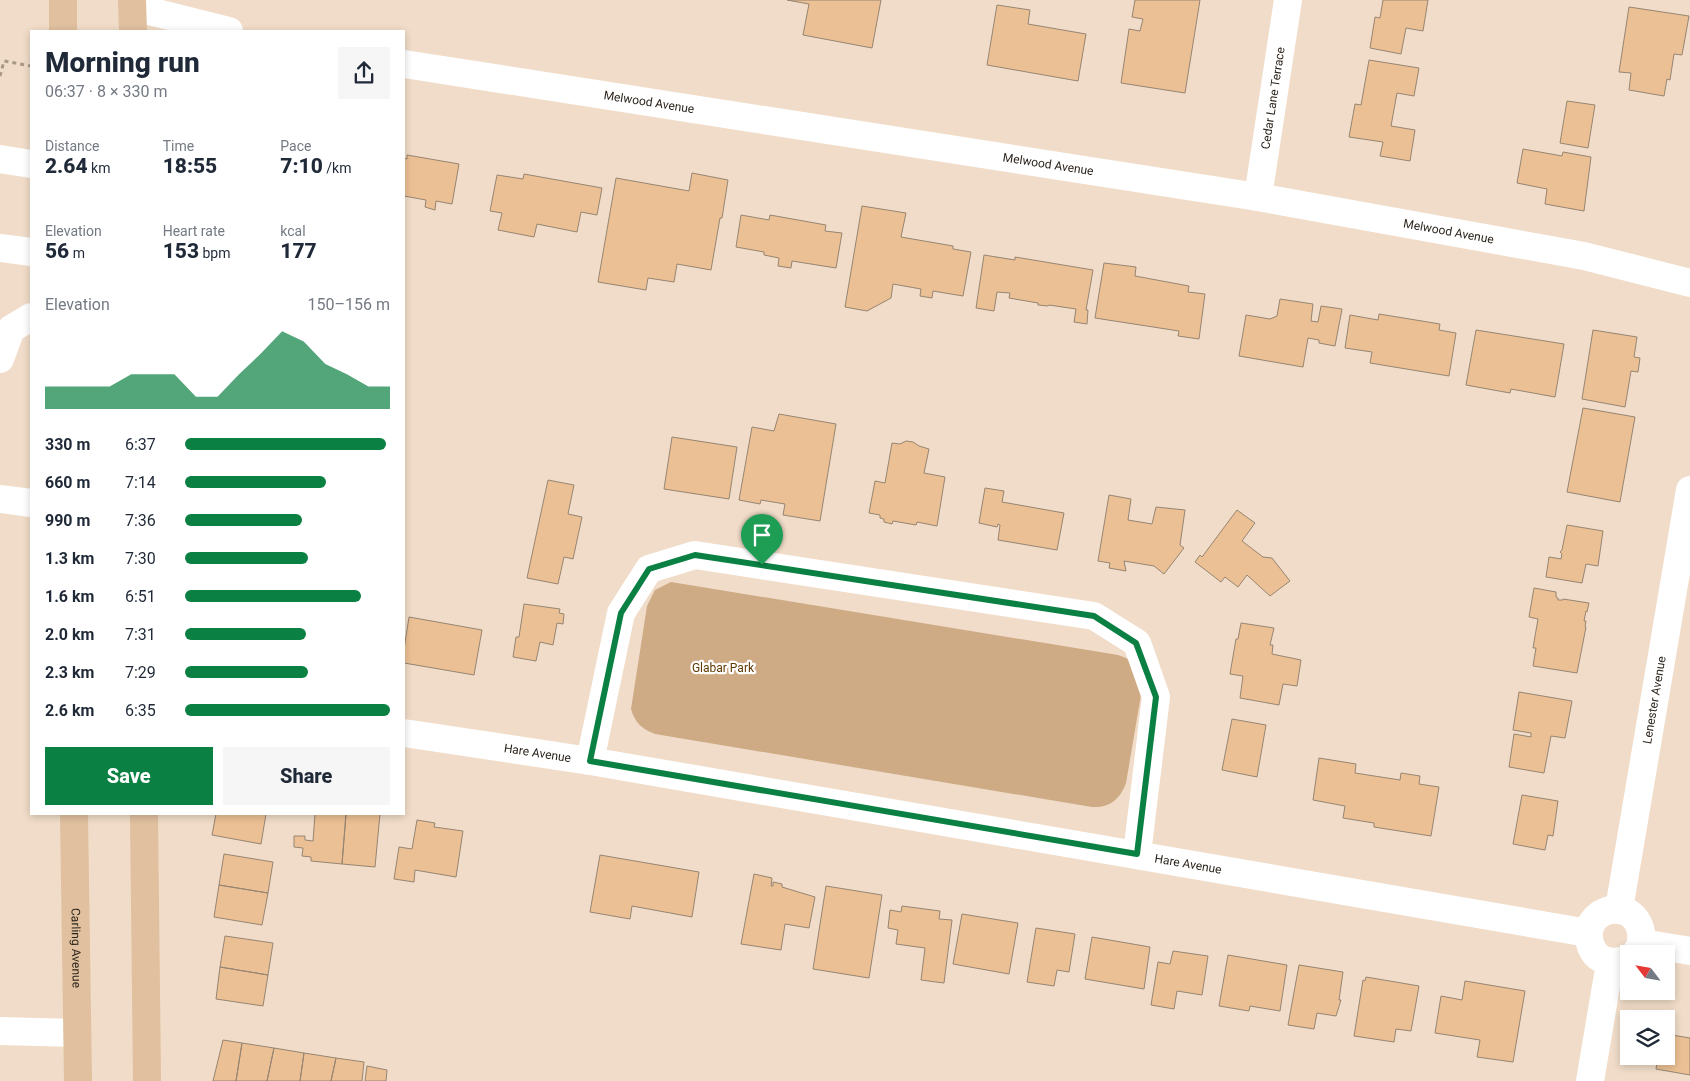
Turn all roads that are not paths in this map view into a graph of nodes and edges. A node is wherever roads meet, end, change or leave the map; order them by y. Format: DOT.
graph roads {
  1 [pos="63,0"];
  2 [pos="1288,0"];
  3 [pos="133,13"];
  4 [pos="63,30"];
  5 [pos="224,30"];
  6 [pos="405,64"];
  7 [pos="0,159"];
  8 [pos="30,164"];
  9 [pos="1258,197"];
  10 [pos="0,248"];
  11 [pos="30,252"];
  12 [pos="1690,283"];
  13 [pos="30,318"];
  14 [pos="0,359"];
  15 [pos="0,499"];
  16 [pos="1689,502"];
  17 [pos="30,503"];
  18 [pos="405,733"];
  19 [pos="590,761"];
  20 [pos="74,815"];
  21 [pos="144,815"];
  22 [pos="1137,854"];
  23 [pos="1619,910"];
  24 [pos="1588,933"];
  25 [pos="1634,945"];
  26 [pos="1690,950"];
  27 [pos="1675,951"];
  28 [pos="1620,955"];
  29 [pos="1620,983"];
  30 [pos="0,1030"];
  31 [pos="77,1033"];
  32 [pos="78,1081"];
  33 [pos="147,1081"];
  34 [pos="1590,1081"];
  1 -- 4 [label="main road"];
  2 -- 9 [label="street, Cedar Lane Terrace"];
  3 -- 5 [label="street"];
  6 -- 9 [label="street, Melwood Avenue"];
  7 -- 8 [label="street"];
  9 -- 12 [label="street, Melwood Avenue"];
  10 -- 11 [label="street"];
  13 -- 14 [label="street"];
  15 -- 17 [label="street"];
  16 -- 23 [label="street, Lenester Avenue"];
  18 -- 19 [label="street, Hare Avenue"];
  19 -- 22 [label="street, Hare Avenue"];
  19 -- 22 [label="street"];
  20 -- 31 [label="main road, Carling Avenue"];
  21 -- 33 [label="main road"];
  22 -- 24 [label="street, Hare Avenue"];
  23 -- 24 [label="street"];
  23 -- 25 [label="street"];
  24 -- 28 [label="street"];
  26 -- 27 [label="street"];
  29 -- 34 [label="street"];
  30 -- 31 [label="street"];
  31 -- 32 [label="main road, Carling Avenue"];
}
